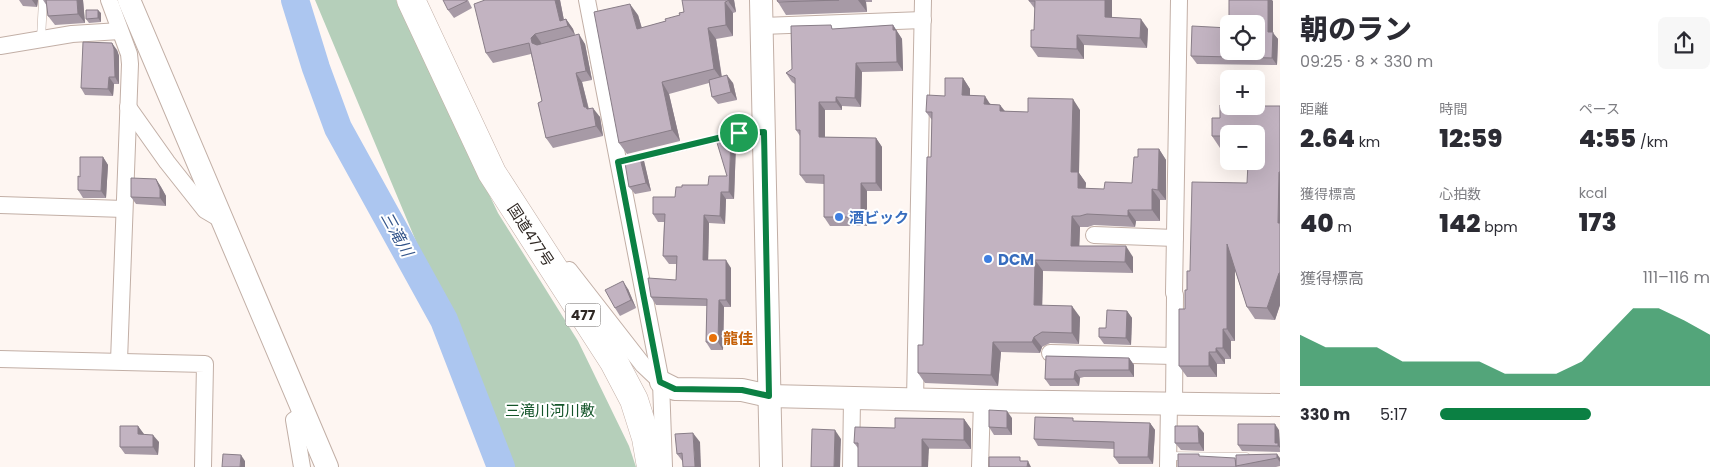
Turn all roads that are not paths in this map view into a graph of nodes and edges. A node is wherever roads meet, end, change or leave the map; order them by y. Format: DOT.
graph roads {
  1 [pos="43,0"];
  2 [pos="109,0"];
  3 [pos="129,0"];
  4 [pos="411,0"];
  5 [pos="587,0"];
  6 [pos="761,0"];
  7 [pos="923,0"];
  8 [pos="1179,0"];
  9 [pos="923,20"];
  10 [pos="761,26"];
  11 [pos="120,31"];
  12 [pos="41,39"];
  13 [pos="0,46"];
  14 [pos="128,107"];
  15 [pos="764,132"];
  16 [pos="618,162"];
  17 [pos="492,174"];
  18 [pos="0,205"];
  19 [pos="124,209"];
  20 [pos="222,220"];
  21 [pos="1094,235"];
  22 [pos="1175,238"];
  23 [pos="1050,354"];
  24 [pos="1174,356"];
  25 [pos="0,359"];
  26 [pos="119,361"];
  27 [pos="660,382"];
  28 [pos="769,396"];
  29 [pos="852,399"];
  30 [pos="915,400"];
  31 [pos="982,401"];
  32 [pos="1171,403"];
  33 [pos="1280,405"];
  34 [pos="304,413"];
  35 [pos="1252,457"];
  36 [pos="1168,461"];
  37 [pos="203,467"];
  38 [pos="302,467"];
  39 [pos="327,467"];
  40 [pos="651,467"];
  41 [pos="664,467"];
  42 [pos="771,467"];
  43 [pos="851,467"];
  44 [pos="980,467"];
  1 -- 12 [label="lane"];
  2 -- 11 [label="street"];
  3 -- 20 [label="street"];
  4 -- 17 [label="highway, 国道477号 / 477"];
  5 -- 16 [label="street"];
  6 -- 10 [label="street"];
  7 -- 9 [label="street"];
  8 -- 22 [label="street"];
  9 -- 10 [label="street"];
  9 -- 30 [label="street"];
  10 -- 15 [label="street"];
  11 -- 12 [label="street"];
  11 -- 14 [label="street"];
  12 -- 13 [label="street"];
  14 -- 19 [label="street"];
  14 -- 20 [label="street"];
  15 -- 16 [label="lane"];
  15 -- 28 [label="street"];
  16 -- 27 [label="street"];
  17 -- 27 [label="street"];
  17 -- 40 [label="highway, 国道477号 / 477"];
  18 -- 19 [label="street"];
  19 -- 26 [label="street"];
  20 -- 34 [label="street"];
  21 -- 22 [label="street"];
  22 -- 24 [label="street"];
  23 -- 24 [label="street"];
  24 -- 32 [label="street"];
  25 -- 26 [label="street"];
  26 -- 37 [label="street"];
  27 -- 28 [label="street"];
  27 -- 41 [label="street"];
  28 -- 29 [label="street"];
  28 -- 42 [label="street"];
  29 -- 30 [label="street"];
  29 -- 43 [label="street"];
  30 -- 31 [label="street"];
  31 -- 32 [label="street"];
  31 -- 44 [label="street"];
  32 -- 33 [label="street"];
  32 -- 36 [label="street"];
  34 -- 38 [label="street"];
  34 -- 39 [label="street"];
  35 -- 36 [label="lane"];
}
